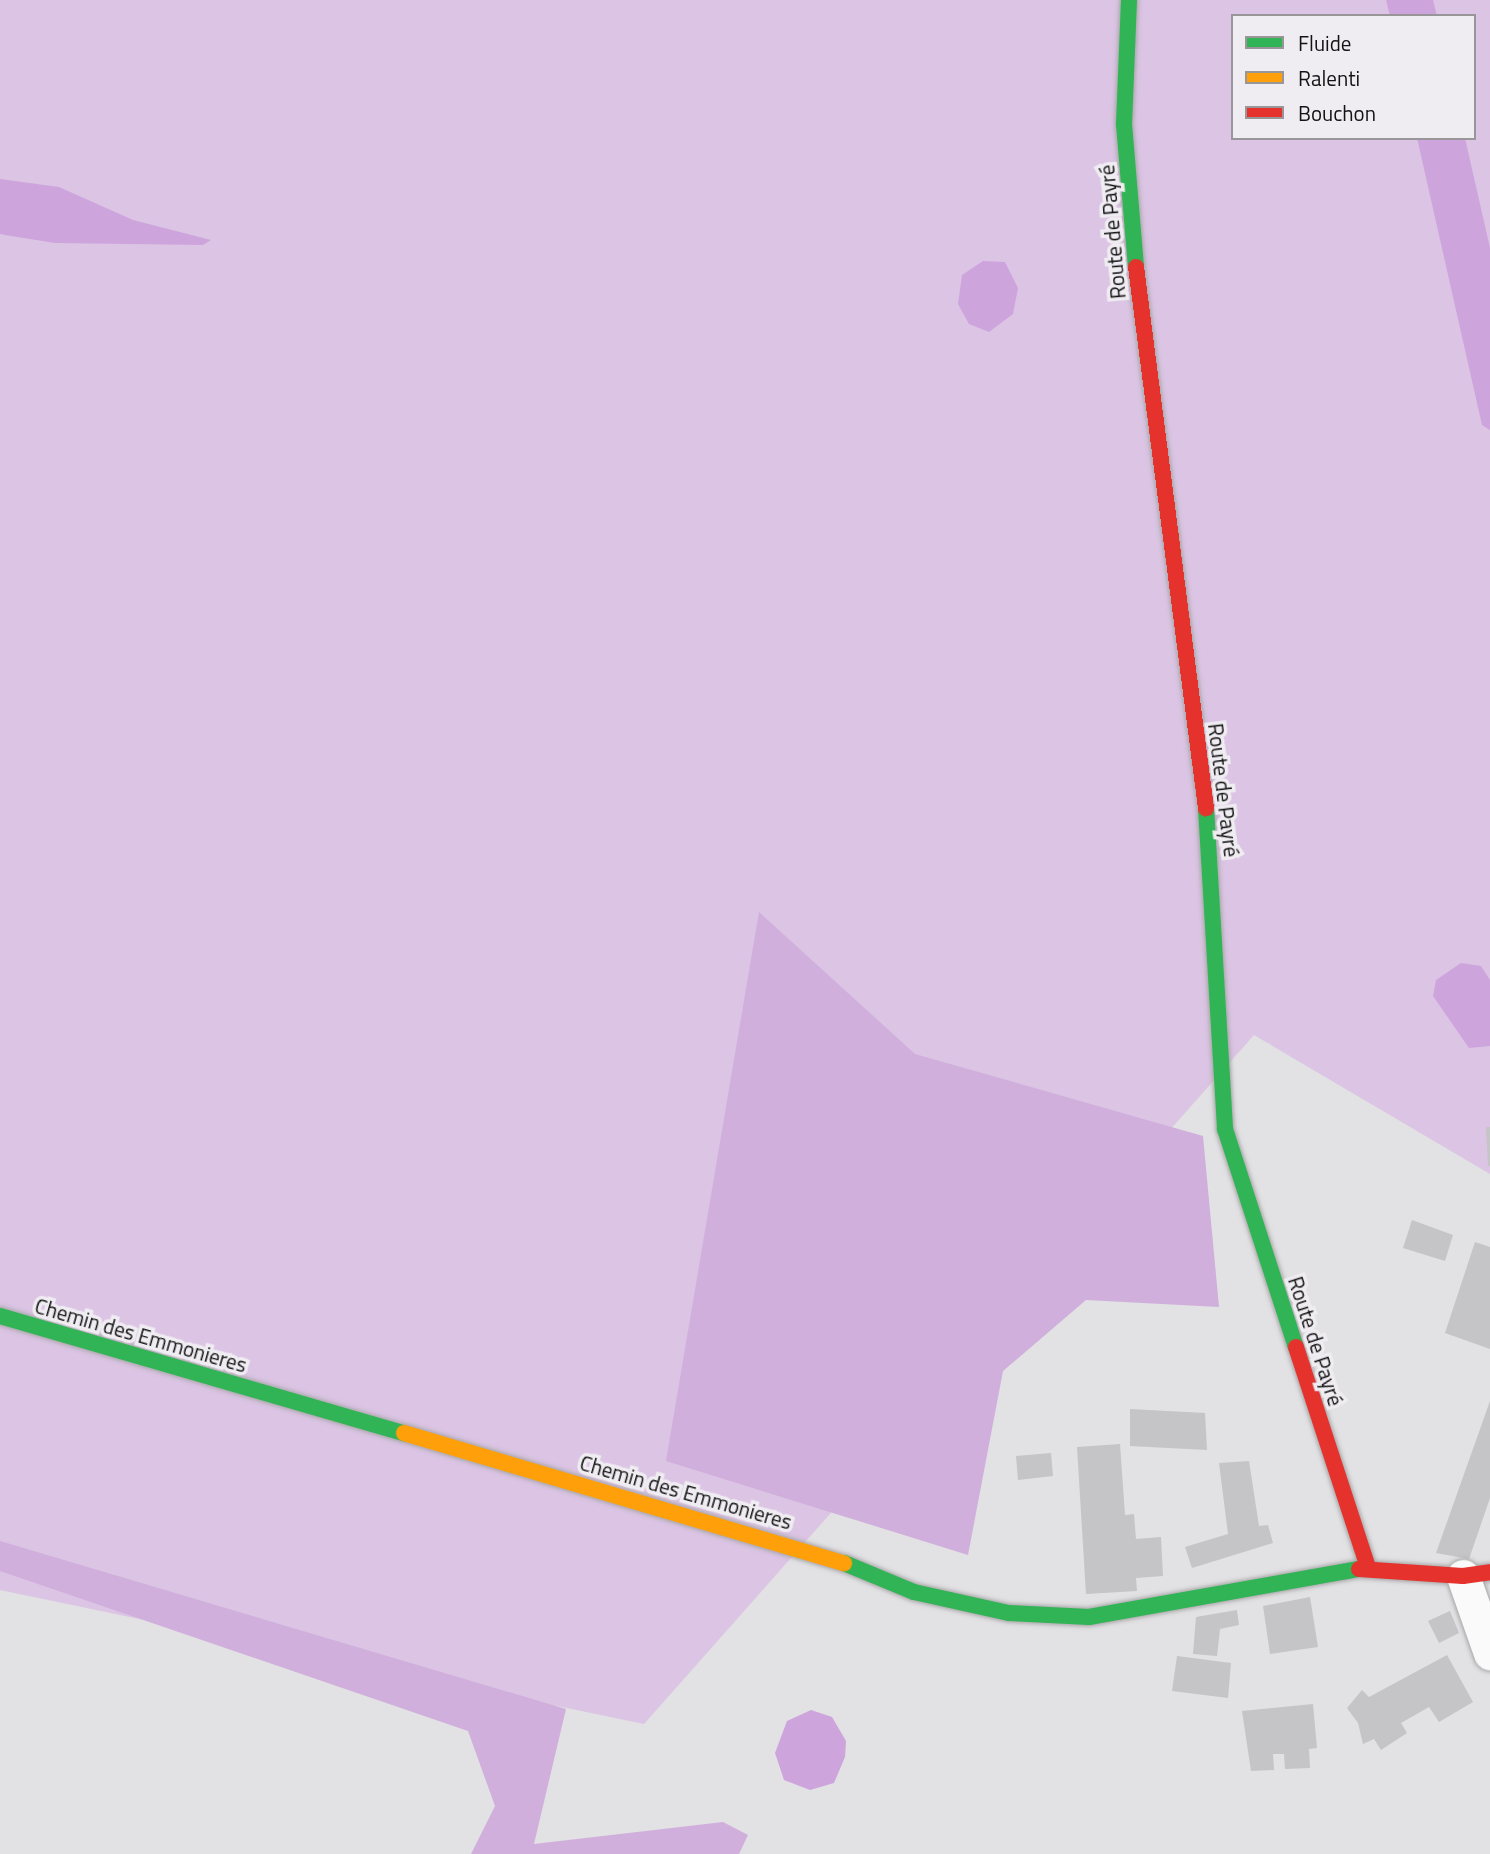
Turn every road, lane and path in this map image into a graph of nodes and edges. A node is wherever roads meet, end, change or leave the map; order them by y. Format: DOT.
graph roads {
  1 [pos="1129,0"];
  2 [pos="0,1316"];
  3 [pos="1368,1566"];
  4 [pos="1476,1574"];
  5 [pos="1490,1653"];
  1 -- 3 [label="street, Route de Payré"];
  2 -- 3 [label="street, Chemin des Emmonieres"];
  3 -- 4 [label="street, Chemin des Emmonieres"];
  4 -- 5 [label="street"];
}
